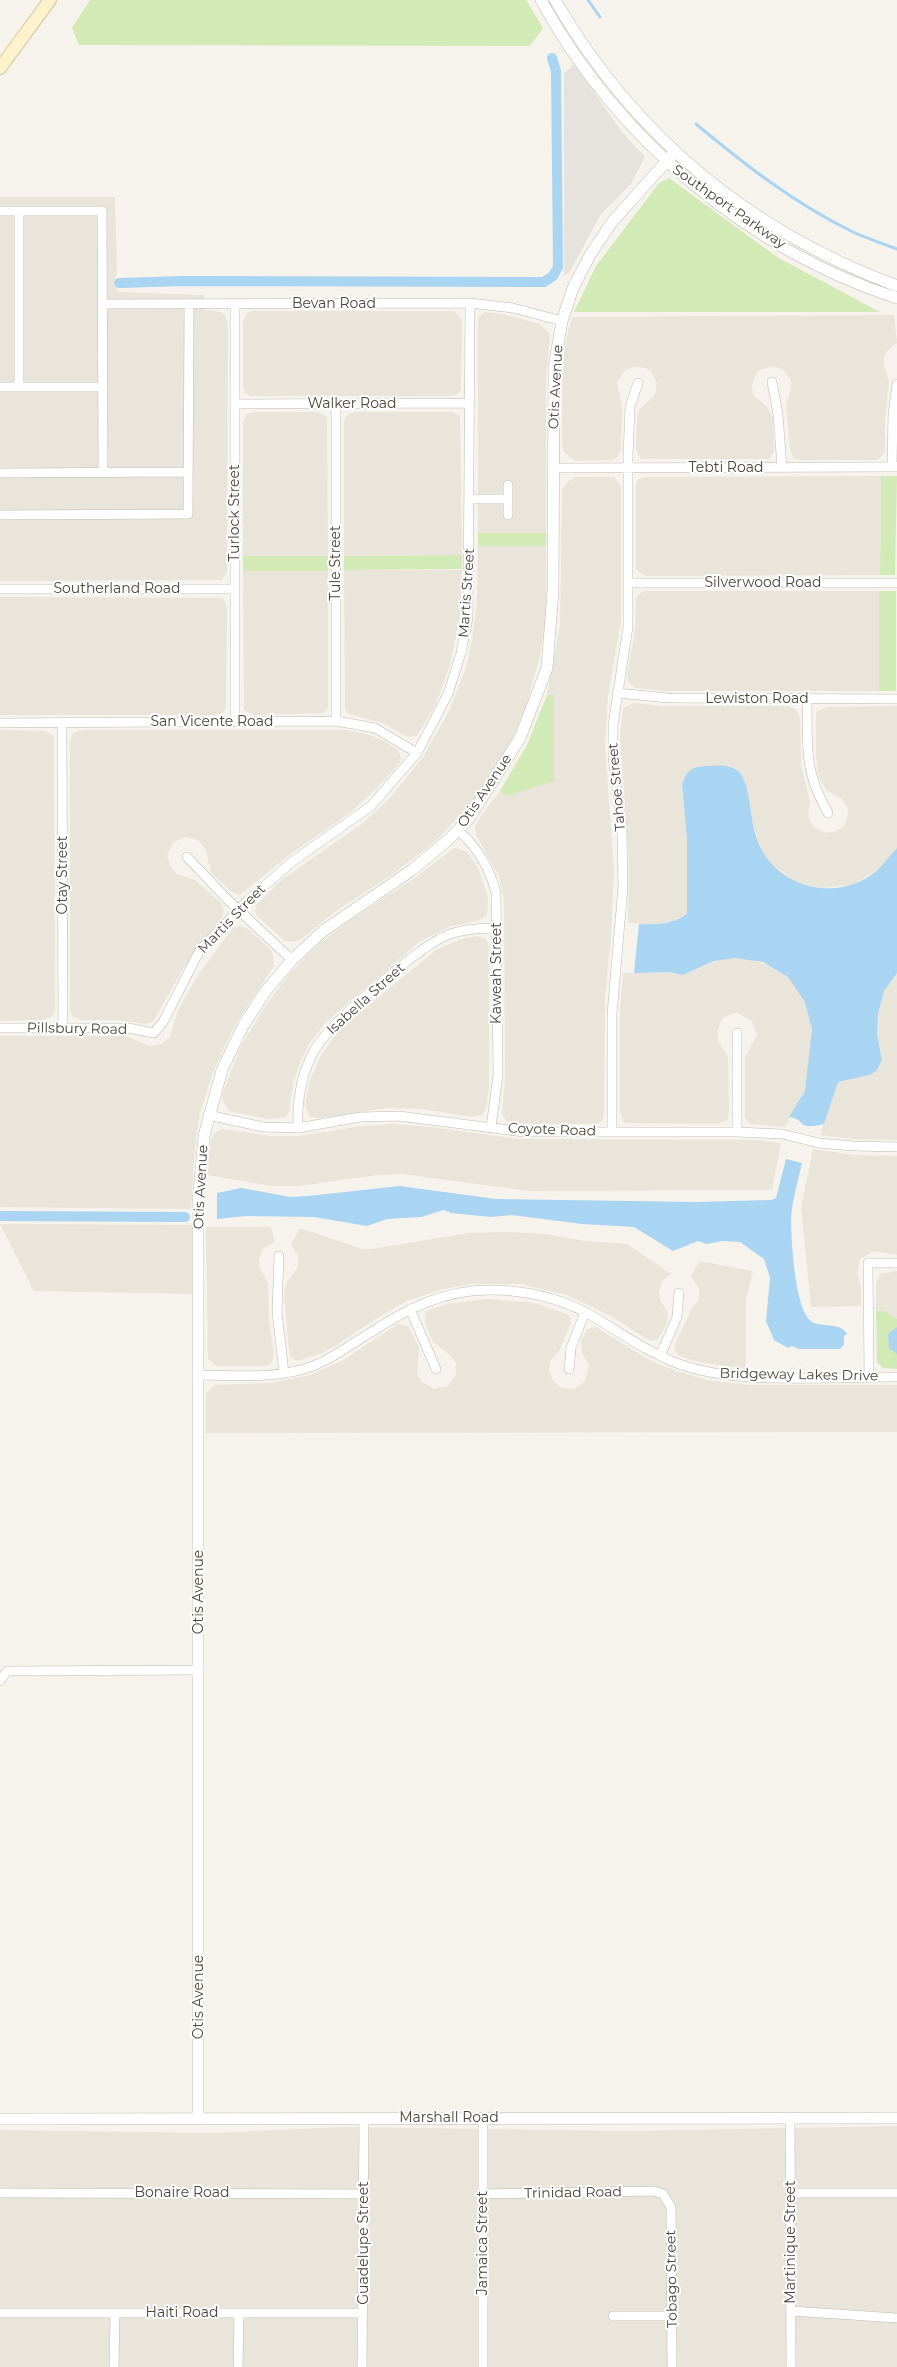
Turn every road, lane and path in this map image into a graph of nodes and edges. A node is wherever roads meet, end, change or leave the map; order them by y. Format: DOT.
graph roads {
  1 [pos="50,0"];
  2 [pos="541,0"];
  3 [pos="555,0"];
  4 [pos="0,68"];
  5 [pos="674,152"];
  6 [pos="666,161"];
  7 [pos="0,211"];
  8 [pos="19,211"];
  9 [pos="897,286"];
  10 [pos="897,298"];
  11 [pos="103,304"];
  12 [pos="189,304"];
  13 [pos="235,304"];
  14 [pos="470,304"];
  15 [pos="562,321"];
  16 [pos="772,382"];
  17 [pos="638,383"];
  18 [pos="897,384"];
  19 [pos="19,387"];
  20 [pos="103,387"];
  21 [pos="0,388"];
  22 [pos="469,403"];
  23 [pos="235,404"];
  24 [pos="336,404"];
  25 [pos="895,467"];
  26 [pos="554,468"];
  27 [pos="628,468"];
  28 [pos="782,468"];
  29 [pos="0,472"];
  30 [pos="103,472"];
  31 [pos="188,472"];
  32 [pos="508,485"];
  33 [pos="470,498"];
  34 [pos="508,498"];
  35 [pos="0,515"];
  36 [pos="508,515"];
  37 [pos="629,583"];
  38 [pos="897,583"];
  39 [pos="0,589"];
  40 [pos="234,589"];
  41 [pos="617,693"];
  42 [pos="807,699"];
  43 [pos="897,699"];
  44 [pos="336,721"];
  45 [pos="235,722"];
  46 [pos="0,723"];
  47 [pos="62,723"];
  48 [pos="417,753"];
  49 [pos="828,813"];
  50 [pos="458,830"];
  51 [pos="187,857"];
  52 [pos="239,910"];
  53 [pos="497,928"];
  54 [pos="292,960"];
  55 [pos="0,1028"];
  56 [pos="63,1028"];
  57 [pos="154,1033"];
  58 [pos="737,1033"];
  59 [pos="208,1115"];
  60 [pos="492,1127"];
  61 [pos="298,1128"];
  62 [pos="612,1132"];
  63 [pos="737,1132"];
  64 [pos="897,1147"];
  65 [pos="279,1256"];
  66 [pos="897,1263"];
  67 [pos="679,1293"];
  68 [pos="410,1308"];
  69 [pos="585,1312"];
  70 [pos="660,1356"];
  71 [pos="436,1369"];
  72 [pos="569,1369"];
  73 [pos="284,1373"];
  74 [pos="198,1375"];
  75 [pos="869,1376"];
  76 [pos="897,1377"];
  77 [pos="199,1670"];
  78 [pos="0,1681"];
  79 [pos="198,2118"];
  80 [pos="364,2118"];
  81 [pos="483,2118"];
  82 [pos="790,2118"];
  83 [pos="897,2118"];
  84 [pos="0,2119"];
  85 [pos="0,2193"];
  86 [pos="791,2193"];
  87 [pos="897,2193"];
  88 [pos="364,2194"];
  89 [pos="482,2194"];
  90 [pos="662,2194"];
  91 [pos="792,2311"];
  92 [pos="0,2313"];
  93 [pos="114,2313"];
  94 [pos="238,2313"];
  95 [pos="364,2313"];
  96 [pos="613,2316"];
  97 [pos="672,2316"];
  98 [pos="897,2318"];
  99 [pos="114,2367"];
  100 [pos="238,2367"];
  101 [pos="362,2367"];
  102 [pos="483,2367"];
  103 [pos="672,2367"];
  104 [pos="791,2367"];
  1 -- 4 [label="main road"];
  2 -- 6 [label="street, Southport Parkway"];
  3 -- 5 [label="street, Southport Parkway"];
  5 -- 6 [label="street, Otis Avenue"];
  5 -- 9 [label="street, Southport Parkway"];
  6 -- 10 [label="street, Southport Parkway"];
  6 -- 15 [label="street, Otis Avenue"];
  7 -- 8 [label="street"];
  8 -- 11 [label="street"];
  8 -- 19 [label="street"];
  11 -- 12 [label="street, Bevan Road"];
  11 -- 20 [label="street"];
  12 -- 13 [label="street, Bevan Road"];
  12 -- 31 [label="street"];
  13 -- 14 [label="street, Bevan Road"];
  13 -- 23 [label="street, Turlock Street"];
  14 -- 15 [label="street, Bevan Road"];
  14 -- 22 [label="street, Martis Street"];
  15 -- 26 [label="street, Otis Avenue"];
  16 -- 28 [label="street"];
  17 -- 27 [label="street, Tahoe Street"];
  18 -- 25 [label="street"];
  19 -- 20 [label="street"];
  19 -- 21 [label="street"];
  20 -- 30 [label="street"];
  22 -- 24 [label="street, Walker Road"];
  22 -- 33 [label="street, Martis Street"];
  23 -- 24 [label="street, Walker Road"];
  23 -- 40 [label="street, Turlock Street"];
  24 -- 44 [label="street, Tule Street"];
  25 -- 28 [label="street, Tebti Road"];
  26 -- 27 [label="street, Tebti Road"];
  26 -- 50 [label="street, Otis Avenue"];
  27 -- 28 [label="street, Tebti Road"];
  27 -- 37 [label="street, Tahoe Street"];
  29 -- 30 [label="street"];
  30 -- 31 [label="street"];
  31 -- 35 [label="street"];
  32 -- 34 [label="street"];
  33 -- 34 [label="street"];
  33 -- 48 [label="street, Martis Street"];
  34 -- 36 [label="street"];
  37 -- 38 [label="street, Silverwood Road"];
  37 -- 41 [label="street, Tahoe Street"];
  39 -- 40 [label="street, Southerland Road"];
  40 -- 45 [label="street, Turlock Street"];
  41 -- 42 [label="street, Lewiston Road"];
  41 -- 62 [label="street, Tahoe Street"];
  42 -- 43 [label="street, Lewiston Road"];
  42 -- 49 [label="street"];
  44 -- 45 [label="street, San Vicente Road"];
  44 -- 48 [label="street, San Vicente Road"];
  45 -- 47 [label="street, San Vicente Road"];
  46 -- 47 [label="street, San Vicente Road"];
  47 -- 56 [label="street, Otay Street"];
  48 -- 52 [label="street, Martis Street"];
  50 -- 53 [label="street, Kaweah Street"];
  50 -- 54 [label="street, Otis Avenue"];
  51 -- 52 [label="street"];
  52 -- 54 [label="street"];
  52 -- 57 [label="street, Martis Street"];
  53 -- 60 [label="street, Kaweah Street"];
  53 -- 61 [label="street, Isabella Street"];
  54 -- 59 [label="street, Otis Avenue"];
  55 -- 56 [label="street, Pillsbury Road"];
  56 -- 57 [label="street, Pillsbury Road"];
  58 -- 63 [label="street"];
  59 -- 61 [label="street, Coyote Road"];
  59 -- 74 [label="street, Otis Avenue"];
  60 -- 61 [label="street, Coyote Road"];
  60 -- 62 [label="street, Coyote Road"];
  62 -- 63 [label="street, Coyote Road"];
  63 -- 64 [label="street, Coyote Road"];
  65 -- 73 [label="street"];
  66 -- 75 [label="street"];
  67 -- 70 [label="street"];
  68 -- 69 [label="street, Bridgeway Lakes Drive"];
  68 -- 71 [label="street"];
  68 -- 73 [label="street, Bridgeway Lakes Drive"];
  69 -- 70 [label="street, Bridgeway Lakes Drive"];
  69 -- 72 [label="street"];
  70 -- 75 [label="street, Bridgeway Lakes Drive"];
  73 -- 74 [label="street, Bridgeway Lakes Drive"];
  74 -- 77 [label="street, Otis Avenue"];
  75 -- 76 [label="street, Bridgeway Lakes Drive"];
  77 -- 78 [label="street"];
  77 -- 79 [label="street, Otis Avenue"];
  79 -- 80 [label="street, Marshall Road"];
  79 -- 84 [label="street, Marshall Road"];
  80 -- 81 [label="street, Marshall Road"];
  80 -- 88 [label="street, Guadelupe Street"];
  81 -- 82 [label="street, Marshall Road"];
  81 -- 89 [label="street, Jamaica Street"];
  82 -- 83 [label="street, Marshall Road"];
  82 -- 86 [label="street, Martinique Street"];
  85 -- 88 [label="street, Bonaire Road"];
  86 -- 87 [label="street"];
  86 -- 91 [label="street, Martinique Street"];
  88 -- 95 [label="street, Guadelupe Street"];
  89 -- 90 [label="street, Trinidad Road"];
  89 -- 102 [label="street, Jamaica Street"];
  90 -- 97 [label="street, Tobago Street"];
  91 -- 98 [label="street"];
  91 -- 104 [label="street, Martinique Street"];
  92 -- 93 [label="street, Haiti Road"];
  93 -- 94 [label="street, Haiti Road"];
  93 -- 99 [label="street"];
  94 -- 95 [label="street, Haiti Road"];
  94 -- 100 [label="street"];
  95 -- 101 [label="street, Guadelupe Street"];
  96 -- 97 [label="street"];
  97 -- 103 [label="street, Tobago Street"];
}
